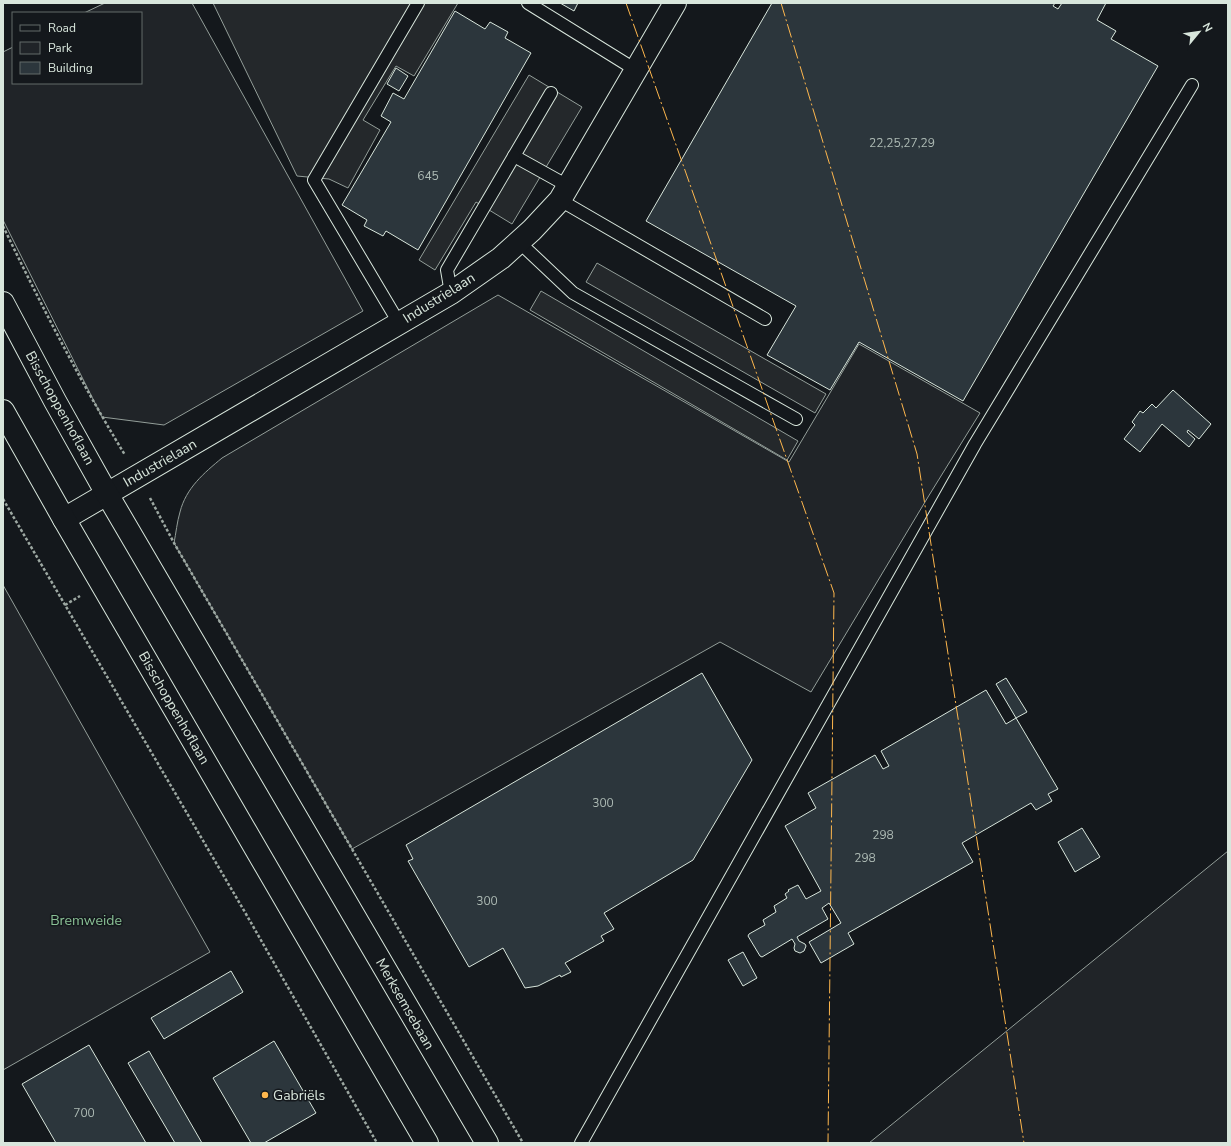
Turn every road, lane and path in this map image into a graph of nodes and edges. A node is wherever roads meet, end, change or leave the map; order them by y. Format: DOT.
graph roads {
  1 [pos="418,3"];
  2 [pos="528,3"];
  3 [pos="675,3"];
  4 [pos="636,70"];
  5 [pos="1192,85"];
  6 [pos="551,93"];
  7 [pos="514,156"];
  8 [pos="564,193"];
  9 [pos="3,226"];
  10 [pos="519,242"];
  11 [pos="451,293"];
  12 [pos="3,303"];
  13 [pos="765,319"];
  14 [pos="399,323"];
  15 [pos="3,411"];
  16 [pos="796,419"];
  17 [pos="138,476"];
  18 [pos="107,494"];
  19 [pos="3,499"];
  20 [pos="64,519"];
  21 [pos="323,864"];
  22 [pos="377,1143"];
  23 [pos="427,1143"];
  24 [pos="487,1143"];
  25 [pos="523,1143"];
  26 [pos="581,1143"];
  1 -- 14 [label="lane"];
  2 -- 4 [label="lane"];
  3 -- 4 [label="main road, Industrielaan"];
  4 -- 8 [label="main road, Industrielaan"];
  5 -- 26 [label="lane"];
  6 -- 7 [label="lane"];
  7 -- 8 [label="lane"];
  7 -- 11 [label="lane"];
  8 -- 10 [label="main road, Industrielaan"];
  8 -- 13 [label="lane"];
  9 -- 17 [label="path"];
  10 -- 11 [label="main road, Industrielaan"];
  10 -- 16 [label="lane"];
  11 -- 14 [label="main road, Industrielaan"];
  12 -- 18 [label="main road, Bisschoppenhoflaan"];
  14 -- 17 [label="main road, Industrielaan"];
  15 -- 20 [label="main road, Bisschoppenhoflaan"];
  17 -- 18 [label="main road, Industrielaan"];
  17 -- 25 [label="path"];
  18 -- 20 [label="main road, Industrielaan"];
  18 -- 21 [label="main road, Bisschoppenhoflaan"];
  19 -- 22 [label="path"];
  20 -- 23 [label="main road, Bisschoppenhoflaan"];
  21 -- 24 [label="main road, Merksemsebaan"];
}
